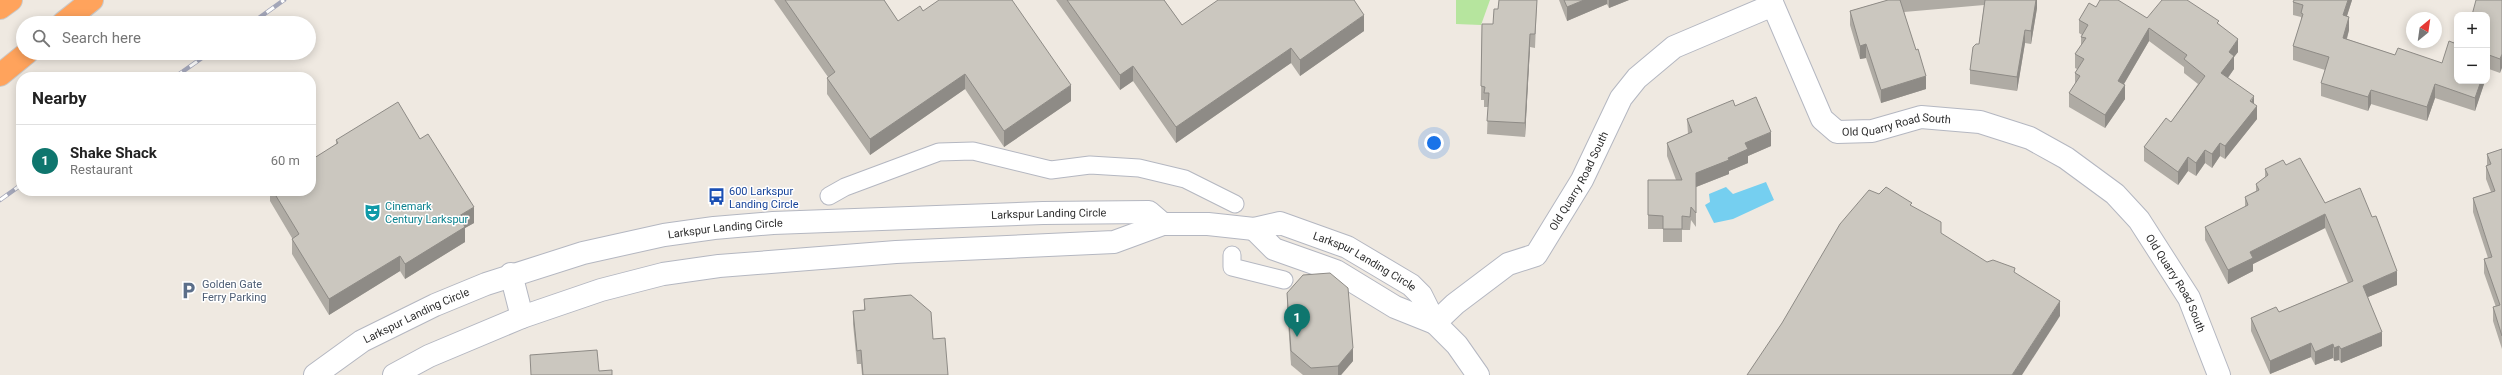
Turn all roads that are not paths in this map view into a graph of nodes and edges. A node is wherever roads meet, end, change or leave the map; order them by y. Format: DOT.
graph roads {
  1 [pos="11,0"];
  2 [pos="92,0"];
  3 [pos="1773,2"];
  4 [pos="0,8"];
  5 [pos="73,16"];
  6 [pos="19,60"];
  7 [pos="0,76"];
  8 [pos="829,196"];
  9 [pos="1235,204"];
  10 [pos="1163,224"];
  11 [pos="1232,255"];
  12 [pos="511,274"];
  13 [pos="1284,280"];
  14 [pos="522,317"];
  15 [pos="1435,323"];
  16 [pos="315,375"];
  17 [pos="394,375"];
  18 [pos="1478,375"];
  19 [pos="2219,375"];
  1 -- 4 [label="highway"];
  2 -- 5 [label="highway"];
  3 -- 15 [label="main road, Old Quarry Road South"];
  3 -- 19 [label="main road, Old Quarry Road South"];
  6 -- 7 [label="highway"];
  8 -- 9 [label="street"];
  10 -- 12 [label="main road, Larkspur Landing Circle"];
  10 -- 14 [label="main road, Larkspur Landing Circle"];
  10 -- 15 [label="main road, Larkspur Landing Circle"];
  11 -- 13 [label="street"];
  12 -- 14 [label="main road"];
  12 -- 16 [label="main road, Larkspur Landing Circle"];
  14 -- 17 [label="main road, Larkspur Landing Circle"];
  15 -- 18 [label="main road, Larkspur Landing Circle"];
}
